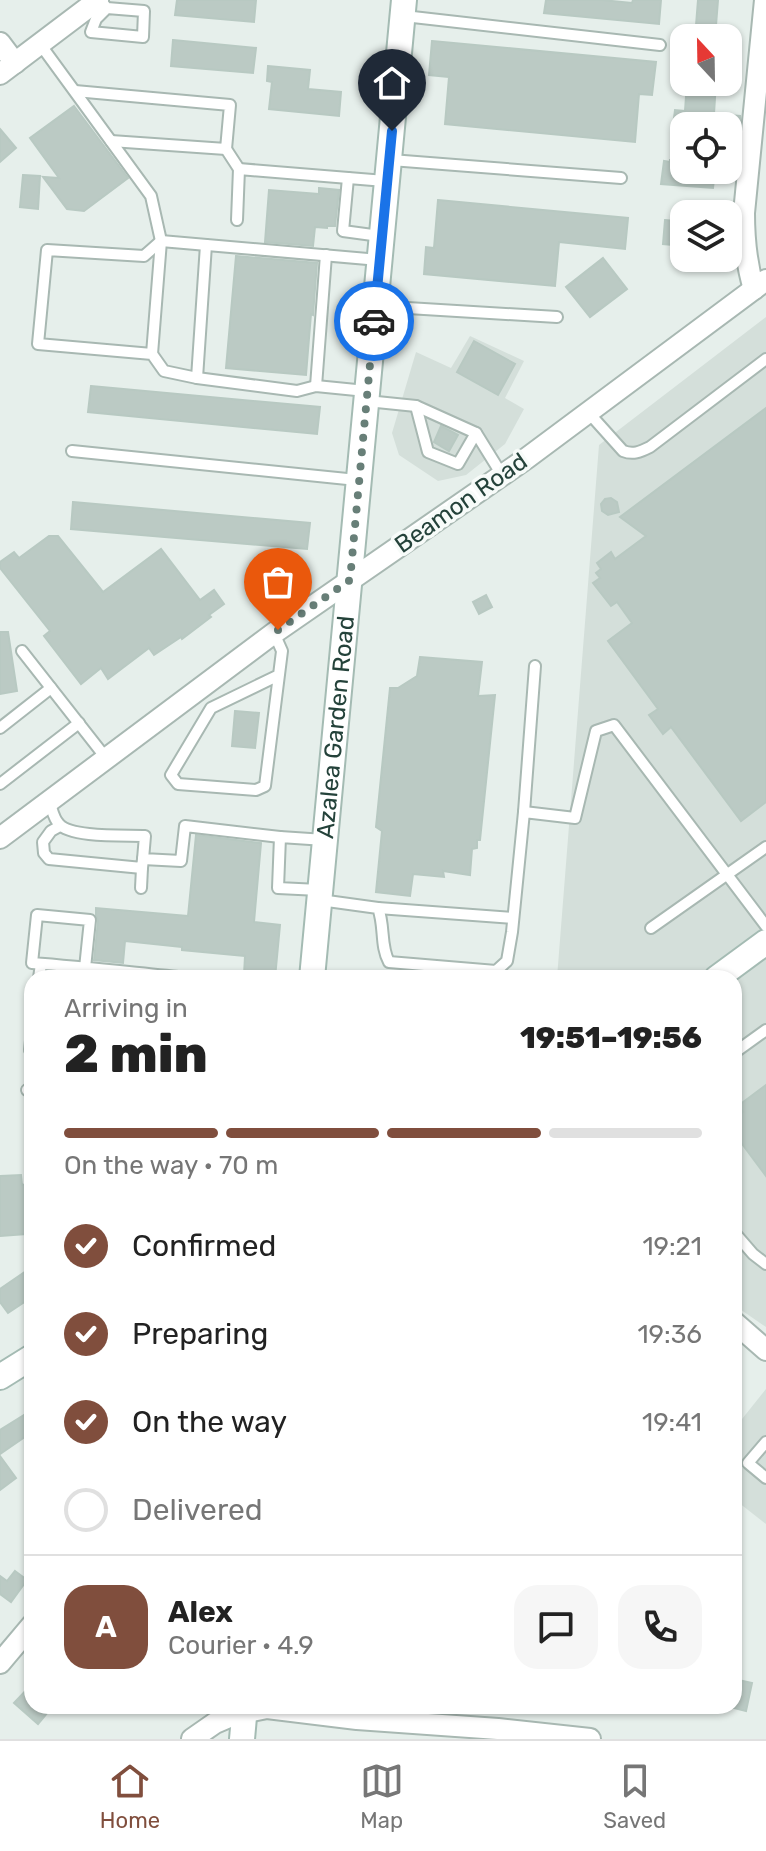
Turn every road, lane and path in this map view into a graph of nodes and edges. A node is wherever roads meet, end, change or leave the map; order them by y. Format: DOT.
graph roads {
  1 [pos="765,0"];
  2 [pos="102,3"];
  3 [pos="403,8"];
  4 [pos="0,43"];
  5 [pos="40,44"];
  6 [pos="660,45"];
  7 [pos="8,69"];
  8 [pos="75,91"];
  9 [pos="111,141"];
  10 [pos="226,149"];
  11 [pos="239,169"];
  12 [pos="388,171"];
  13 [pos="348,178"];
  14 [pos="621,178"];
  15 [pos="237,220"];
  16 [pos="161,241"];
  17 [pos="206,245"];
  18 [pos="381,248"];
  19 [pos="326,255"];
  20 [pos="760,284"];
  21 [pos="375,306"];
  22 [pos="557,317"];
  23 [pos="152,354"];
  24 [pos="766,359"];
  25 [pos="197,378"];
  26 [pos="316,386"];
  27 [pos="368,396"];
  28 [pos="416,406"];
  29 [pos="588,412"];
  30 [pos="476,433"];
  31 [pos="72,451"];
  32 [pos="502,475"];
  33 [pos="360,480"];
  34 [pos="350,580"];
  35 [pos="274,633"];
  36 [pos="22,651"];
  37 [pos="535,666"];
  38 [pos="279,675"];
  39 [pos="51,688"];
  40 [pos="79,723"];
  41 [pos="0,728"];
  42 [pos="106,758"];
  43 [pos="0,784"];
  44 [pos="49,801"];
  45 [pos="524,812"];
  46 [pos="60,826"];
  47 [pos="280,837"];
  48 [pos="0,838"];
  49 [pos="325,840"];
  50 [pos="766,847"];
  51 [pos="143,863"];
  52 [pos="728,875"];
  53 [pos="141,888"];
  54 [pos="320,895"];
  55 [pos="378,908"];
  56 [pos="513,918"];
  57 [pos="766,926"];
  58 [pos="651,928"];
  59 [pos="766,942"];
  60 [pos="41,964"];
  61 [pos="85,968"];
  62 [pos="40,970"];
  63 [pos="106,970"];
  64 [pos="313,970"];
  65 [pos="484,970"];
  66 [pos="497,970"];
  67 [pos="728,970"];
  68 [pos="766,1030"];
  69 [pos="742,1047"];
  70 [pos="742,1241"];
  71 [pos="766,1264"];
  72 [pos="742,1329"];
  73 [pos="766,1350"];
  74 [pos="24,1362"];
  75 [pos="0,1377"];
  76 [pos="766,1442"];
  77 [pos="766,1478"];
  78 [pos="24,1634"];
  79 [pos="0,1663"];
  80 [pos="234,1714"];
  81 [pos="244,1714"];
  82 [pos="316,1714"];
  83 [pos="192,1739"];
  84 [pos="242,1739"];
  85 [pos="590,1739"];
  1 -- 20 [label="street"];
  2 -- 2 [label="lane"];
  2 -- 5 [label="street"];
  3 -- 6 [label="lane"];
  3 -- 12 [label="main road, Azalea Garden Road"];
  4 -- 7 [label="street"];
  5 -- 7 [label="street"];
  5 -- 8 [label="lane"];
  8 -- 9 [label="lane"];
  8 -- 10 [label="lane"];
  9 -- 10 [label="lane"];
  9 -- 16 [label="lane"];
  10 -- 11 [label="lane"];
  11 -- 13 [label="lane"];
  11 -- 15 [label="lane"];
  12 -- 13 [label="lane"];
  12 -- 14 [label="lane"];
  12 -- 18 [label="main road, Azalea Garden Road"];
  13 -- 18 [label="lane"];
  16 -- 17 [label="lane"];
  16 -- 23 [label="lane"];
  16 -- 23 [label="lane"];
  17 -- 19 [label="lane"];
  17 -- 25 [label="lane"];
  18 -- 19 [label="lane"];
  18 -- 21 [label="main road, Azalea Garden Road"];
  19 -- 26 [label="lane"];
  20 -- 29 [label="street, Beamon Road"];
  21 -- 22 [label="lane"];
  21 -- 27 [label="main road, Azalea Garden Road"];
  23 -- 25 [label="lane"];
  24 -- 29 [label="lane"];
  25 -- 26 [label="lane"];
  26 -- 27 [label="lane"];
  27 -- 28 [label="lane"];
  27 -- 33 [label="main road, Azalea Garden Road"];
  28 -- 30 [label="lane"];
  28 -- 30 [label="lane"];
  29 -- 32 [label="street, Beamon Road"];
  30 -- 32 [label="lane"];
  31 -- 33 [label="lane"];
  32 -- 34 [label="street, Beamon Road"];
  33 -- 34 [label="main road, Azalea Garden Road"];
  34 -- 35 [label="street, Beamon Road"];
  34 -- 49 [label="main road, Azalea Garden Road"];
  35 -- 38 [label="lane"];
  35 -- 42 [label="street, Beamon Road"];
  36 -- 39 [label="lane"];
  37 -- 45 [label="lane"];
  38 -- 38 [label="lane"];
  39 -- 40 [label="lane"];
  39 -- 41 [label="lane"];
  40 -- 42 [label="lane"];
  40 -- 43 [label="lane"];
  42 -- 44 [label="street, Beamon Road"];
  44 -- 46 [label="lane"];
  44 -- 48 [label="street, Beamon Road"];
  45 -- 52 [label="lane"];
  45 -- 56 [label="lane"];
  46 -- 51 [label="lane"];
  46 -- 51 [label="lane"];
  47 -- 49 [label="lane"];
  47 -- 51 [label="lane"];
  47 -- 54 [label="lane"];
  49 -- 54 [label="main road, Azalea Garden Road"];
  50 -- 52 [label="lane"];
  51 -- 53 [label="lane"];
  52 -- 57 [label="lane"];
  52 -- 58 [label="lane"];
  54 -- 55 [label="lane"];
  54 -- 64 [label="main road, Azalea Garden Road"];
  55 -- 56 [label="lane"];
  55 -- 65 [label="lane"];
  56 -- 66 [label="lane"];
  59 -- 67 [label="main road"];
  60 -- 61 [label="lane"];
  60 -- 61 [label="lane"];
  60 -- 62 [label="lane"];
  61 -- 63 [label="lane"];
  68 -- 69 [label="lane"];
  70 -- 71 [label="lane"];
  72 -- 73 [label="street"];
  74 -- 75 [label="main road"];
  76 -- 77 [label="lane"];
  78 -- 79 [label="street"];
  80 -- 83 [label="street"];
  81 -- 84 [label="main road"];
  82 -- 85 [label="street"];
}
